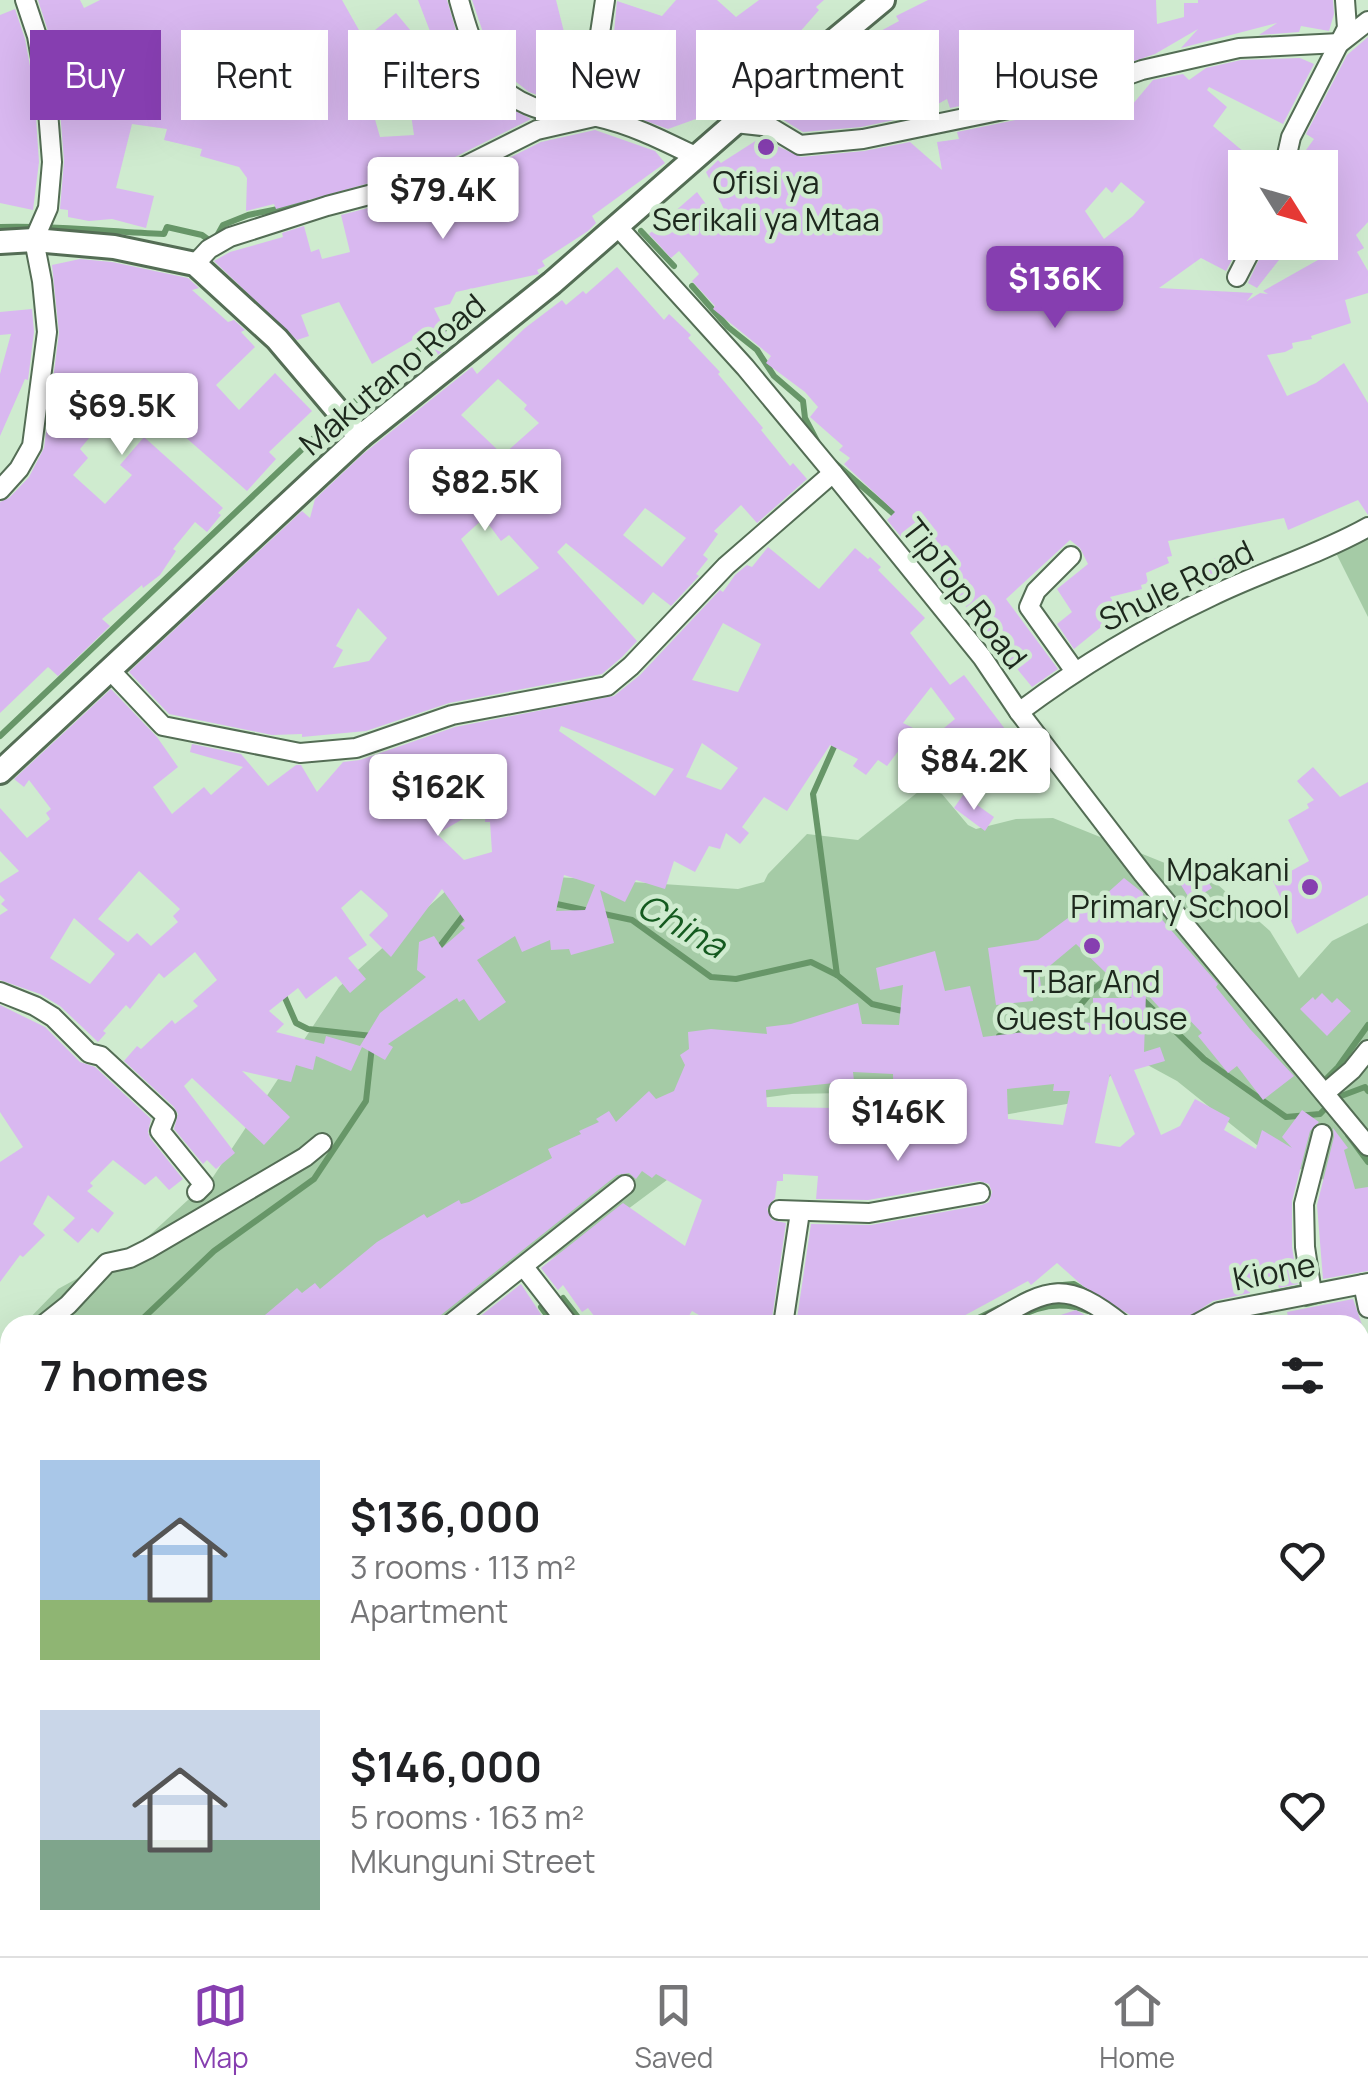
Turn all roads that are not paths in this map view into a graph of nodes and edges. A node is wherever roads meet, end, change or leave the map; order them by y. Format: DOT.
graph roads {
  1 [pos="25,0"];
  2 [pos="458,0"];
  3 [pos="606,0"];
  4 [pos="883,0"];
  5 [pos="1344,0"];
  6 [pos="1368,21"];
  7 [pos="601,30"];
  8 [pos="1340,42"];
  9 [pos="536,106"];
  10 [pos="578,120"];
  11 [pos="608,120"];
  12 [pos="735,123"];
  13 [pos="1288,150"];
  14 [pos="697,157"];
  15 [pos="618,226"];
  16 [pos="34,240"];
  17 [pos="0,242"];
  18 [pos="1246,260"];
  19 [pos="195,264"];
  20 [pos="1238,277"];
  21 [pos="360,437"];
  22 [pos="833,473"];
  23 [pos="0,490"];
  24 [pos="1368,527"];
  25 [pos="1071,556"];
  26 [pos="109,669"];
  27 [pos="1074,670"];
  28 [pos="1019,712"];
  29 [pos="0,772"];
  30 [pos="0,992"];
  31 [pos="1368,1050"];
  32 [pos="1325,1093"];
  33 [pos="1322,1134"];
  34 [pos="322,1143"];
  35 [pos="1368,1146"];
  36 [pos="625,1185"];
  37 [pos="198,1192"];
  38 [pos="980,1193"];
  39 [pos="779,1210"];
  40 [pos="800,1212"];
  41 [pos="524,1266"];
  42 [pos="1365,1284"];
  43 [pos="1312,1293"];
  44 [pos="1368,1308"];
  45 [pos="56,1315"];
  46 [pos="462,1315"];
  47 [pos="562,1315"];
  48 [pos="785,1315"];
  49 [pos="1003,1315"];
  50 [pos="1109,1315"];
  51 [pos="1213,1315"];
  1 -- 16 [label="street"];
  2 -- 9 [label="street"];
  3 -- 7 [label="street"];
  4 -- 12 [label="street, Makutano Road"];
  5 -- 8 [label="street"];
  6 -- 8 [label="street"];
  8 -- 12 [label="street"];
  8 -- 13 [label="street"];
  10 -- 19 [label="street"];
  11 -- 14 [label="street"];
  12 -- 14 [label="street, Makutano Road"];
  14 -- 15 [label="street, Makutano Road"];
  15 -- 21 [label="street, Makutano Road"];
  15 -- 22 [label="street, TipTop Road"];
  16 -- 17 [label="street"];
  16 -- 19 [label="street"];
  16 -- 23 [label="street"];
  18 -- 20 [label="street"];
  19 -- 21 [label="street"];
  21 -- 26 [label="street, Makutano Road"];
  22 -- 26 [label="street"];
  22 -- 28 [label="street, TipTop Road"];
  24 -- 27 [label="street, Shule Road"];
  25 -- 27 [label="street"];
  26 -- 29 [label="street, Makutano Road"];
  27 -- 28 [label="street, Shule Road"];
  28 -- 32 [label="street, TipTop Road"];
  30 -- 37 [label="street"];
  31 -- 32 [label="street"];
  32 -- 35 [label="street, TipTop Road"];
  33 -- 43 [label="street"];
  34 -- 45 [label="street"];
  36 -- 41 [label="street"];
  38 -- 40 [label="street"];
  39 -- 40 [label="street"];
  40 -- 48 [label="street"];
  41 -- 46 [label="street"];
  41 -- 47 [label="street"];
  42 -- 43 [label="street, Kione"];
  42 -- 44 [label="street"];
  43 -- 51 [label="street, Kione"];
  49 -- 50 [label="street"];
}
